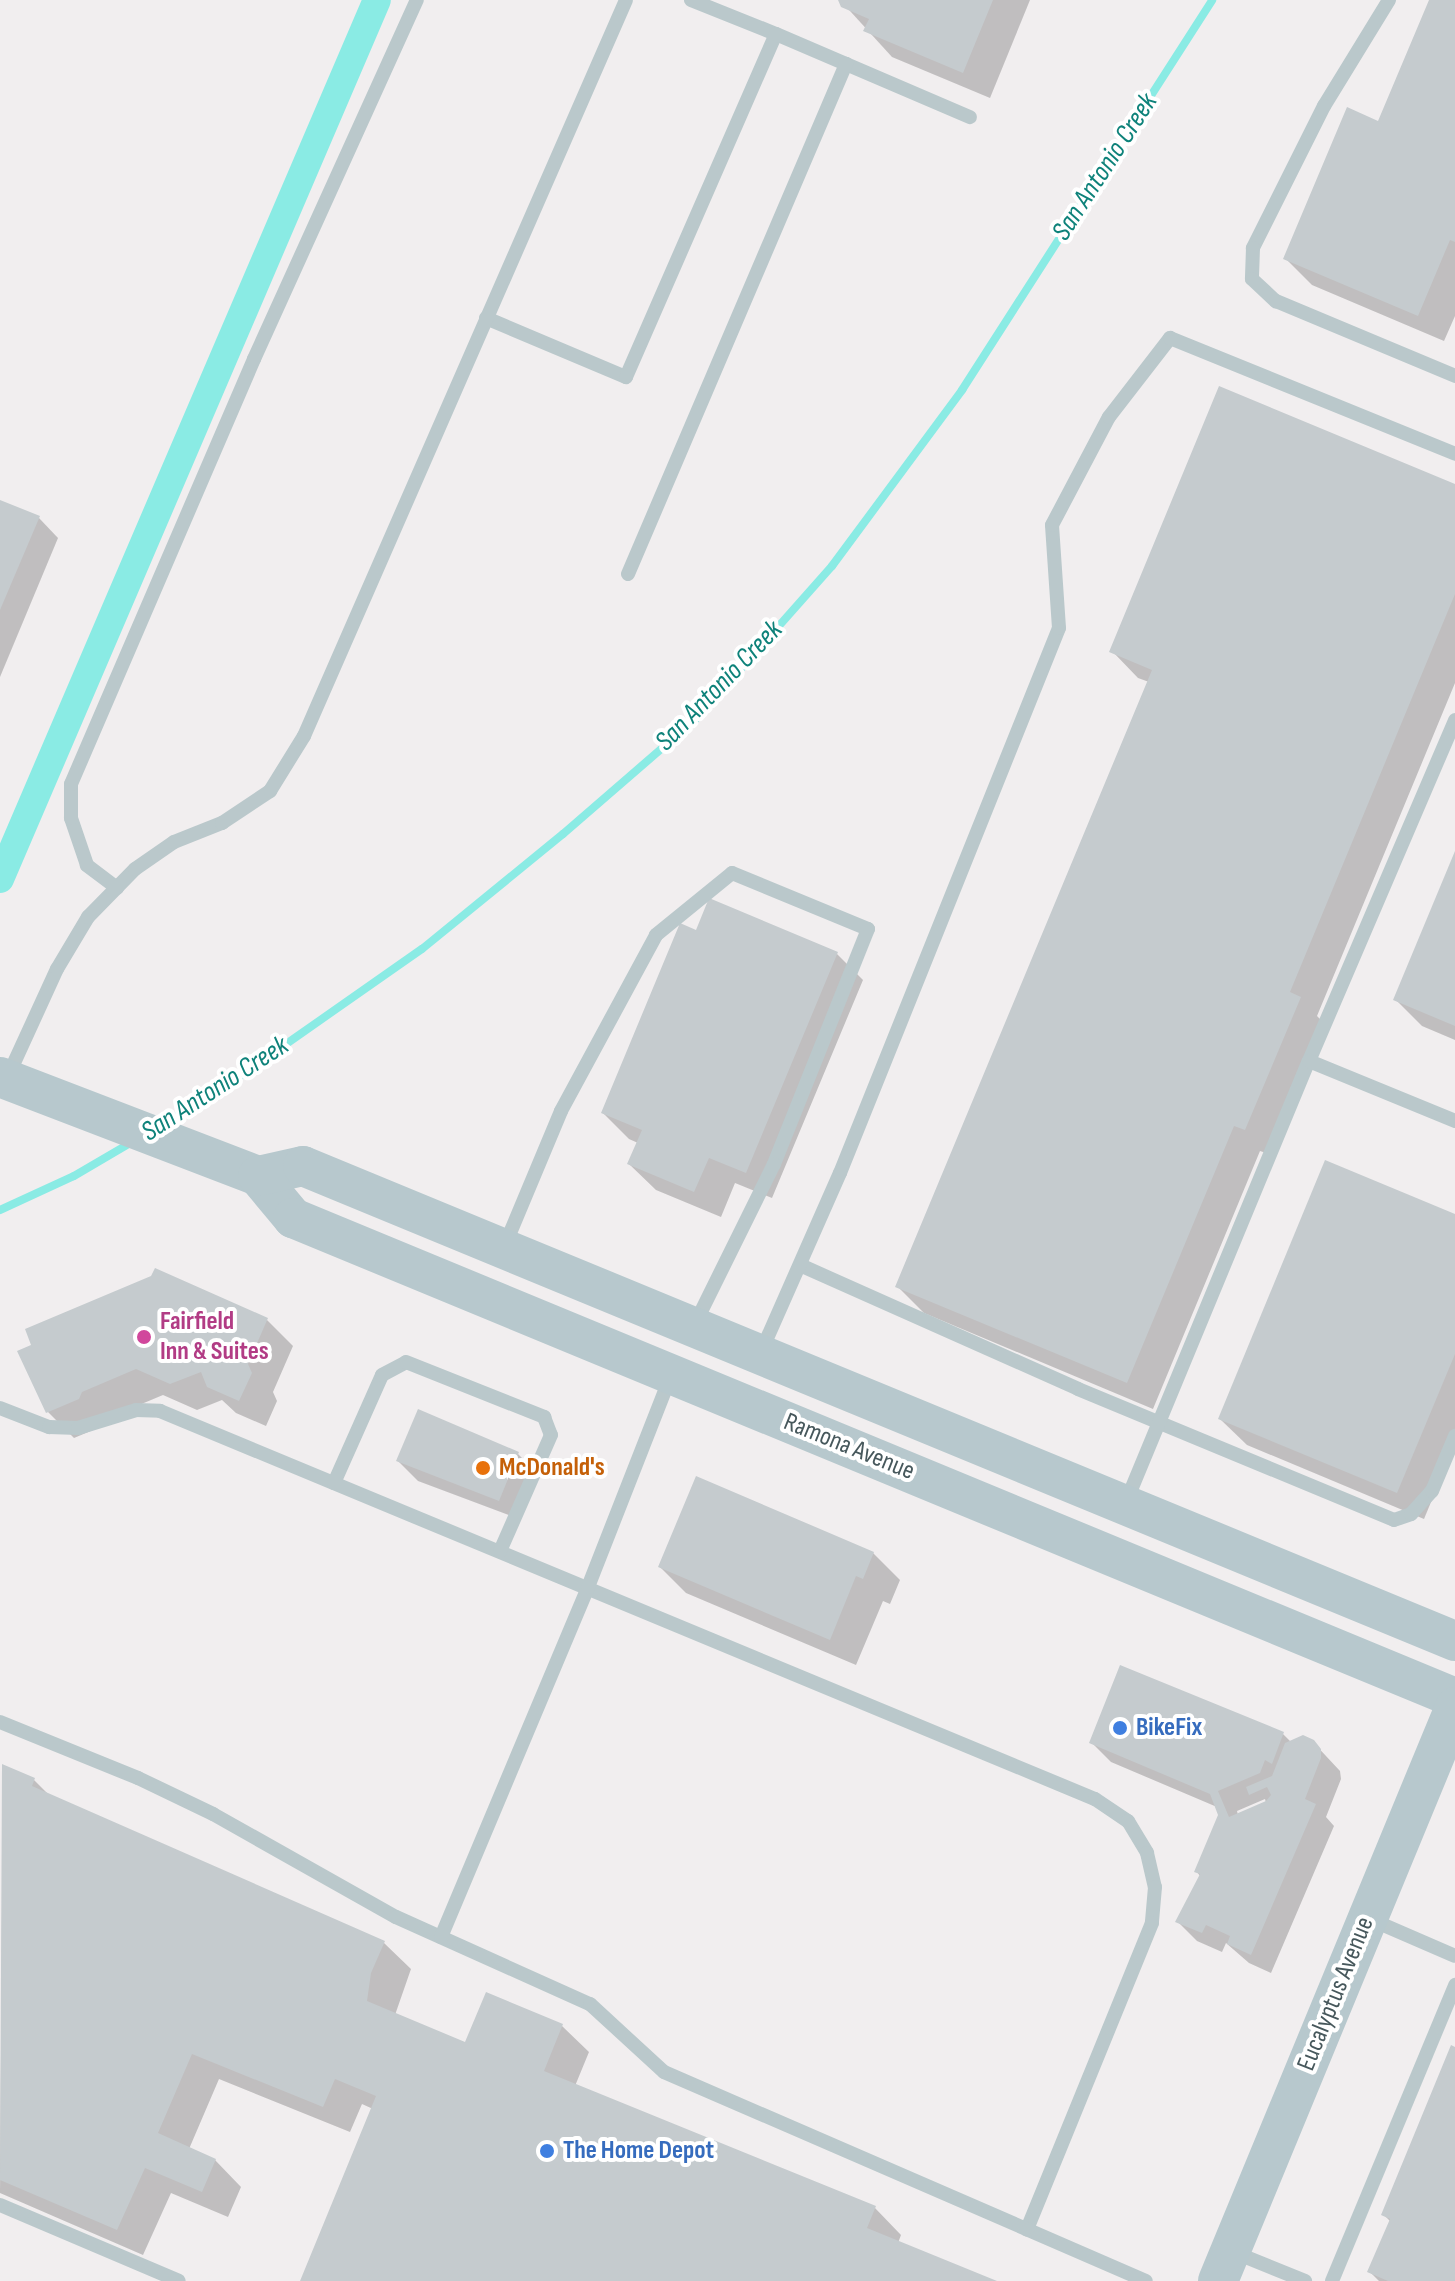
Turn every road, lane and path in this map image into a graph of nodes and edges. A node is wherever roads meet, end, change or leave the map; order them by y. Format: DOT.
graph roads {
  1 [pos="417,0"];
  2 [pos="626,0"];
  3 [pos="691,0"];
  4 [pos="1389,0"];
  5 [pos="776,34"];
  6 [pos="846,64"];
  7 [pos="970,117"];
  8 [pos="486,318"];
  9 [pos="1455,376"];
  10 [pos="1455,454"];
  11 [pos="628,574"];
  12 [pos="1455,720"];
  13 [pos="117,888"];
  14 [pos="1309,1061"];
  15 [pos="14,1083"];
  16 [pos="1455,1121"];
  17 [pos="258,1176"];
  18 [pos="504,1248"];
  19 [pos="800,1265"];
  20 [pos="694,1326"];
  21 [pos="760,1353"];
  22 [pos="671,1374"];
  23 [pos="0,1408"];
  24 [pos="1160,1424"];
  25 [pos="1455,1436"];
  26 [pos="334,1483"];
  27 [pos="1125,1503"];
  28 [pos="500,1551"];
  29 [pos="588,1587"];
  30 [pos="1455,1641"];
  31 [pos="1455,1698"];
  32 [pos="1455,1707"];
  33 [pos="0,1722"];
  34 [pos="1368,1918"];
  35 [pos="441,1937"];
  36 [pos="1455,1956"];
  37 [pos="1455,1985"];
  38 [pos="0,2205"];
  39 [pos="1027,2230"];
  40 [pos="1224,2266"];
  41 [pos="179,2281"];
  42 [pos="1146,2281"];
  43 [pos="1305,2281"];
  44 [pos="1332,2281"];
  1 -- 13 [label="lane"];
  2 -- 8 [label="lane"];
  3 -- 5 [label="lane"];
  4 -- 9 [label="lane"];
  5 -- 6 [label="lane"];
  5 -- 8 [label="lane"];
  6 -- 7 [label="lane"];
  6 -- 11 [label="lane"];
  8 -- 13 [label="lane"];
  10 -- 19 [label="lane"];
  12 -- 14 [label="lane"];
  13 -- 15 [label="lane"];
  14 -- 16 [label="lane"];
  14 -- 24 [label="lane"];
  15 -- 17 [label="main road, Ramona Avenue"];
  17 -- 18 [label="main road, Ramona Avenue"];
  17 -- 22 [label="main road, Ramona Avenue"];
  18 -- 20 [label="main road, Ramona Avenue"];
  18 -- 20 [label="lane"];
  19 -- 21 [label="lane"];
  19 -- 24 [label="lane"];
  20 -- 21 [label="main road, Ramona Avenue"];
  20 -- 22 [label="main road"];
  21 -- 27 [label="main road, Ramona Avenue"];
  22 -- 29 [label="lane"];
  22 -- 31 [label="main road, Ramona Avenue"];
  23 -- 26 [label="lane"];
  24 -- 25 [label="lane"];
  24 -- 27 [label="lane"];
  26 -- 28 [label="lane"];
  26 -- 28 [label="lane"];
  27 -- 30 [label="main road, Ramona Avenue"];
  28 -- 29 [label="lane"];
  29 -- 35 [label="lane"];
  29 -- 39 [label="lane"];
  32 -- 34 [label="main road, Eucalyptus Avenue"];
  33 -- 35 [label="lane"];
  34 -- 36 [label="lane"];
  34 -- 40 [label="main road, Eucalyptus Avenue"];
  35 -- 39 [label="lane"];
  37 -- 44 [label="lane"];
  38 -- 41 [label="lane"];
  39 -- 42 [label="lane"];
  40 -- 43 [label="lane"];
}
